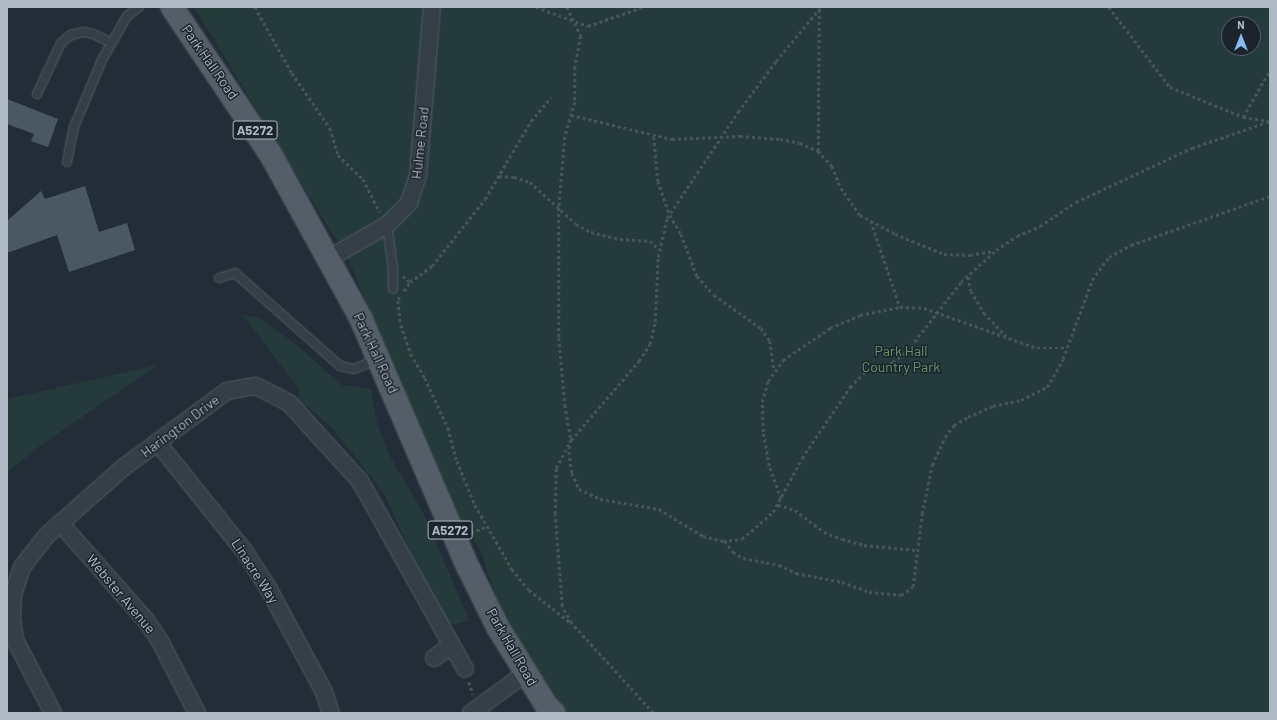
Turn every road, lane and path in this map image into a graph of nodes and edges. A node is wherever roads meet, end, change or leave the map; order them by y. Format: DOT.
graph roads {
  1 [pos="139,7"];
  2 [pos="172,7"];
  3 [pos="255,7"];
  4 [pos="432,7"];
  5 [pos="536,7"];
  6 [pos="567,7"];
  7 [pos="643,7"];
  8 [pos="1109,7"];
  9 [pos="820,8"];
  10 [pos="573,23"];
  11 [pos="112,42"];
  12 [pos="1270,70"];
  13 [pos="37,94"];
  14 [pos="551,97"];
  15 [pos="571,115"];
  16 [pos="1243,117"];
  17 [pos="1270,121"];
  18 [pos="654,137"];
  19 [pos="720,137"];
  20 [pos="818,152"];
  21 [pos="67,162"];
  22 [pos="498,176"];
  23 [pos="1270,196"];
  24 [pos="559,208"];
  25 [pos="670,215"];
  26 [pos="871,221"];
  27 [pos="387,225"];
  28 [pos="659,250"];
  29 [pos="996,250"];
  30 [pos="328,259"];
  31 [pos="393,269"];
  32 [pos="968,277"];
  33 [pos="219,278"];
  34 [pos="410,282"];
  35 [pos="393,289"];
  36 [pos="900,307"];
  37 [pos="937,310"];
  38 [pos="1008,338"];
  39 [pos="1067,348"];
  40 [pos="379,357"];
  41 [pos="774,369"];
  42 [pos="571,440"];
  43 [pos="157,442"];
  44 [pos="781,499"];
  45 [pos="778,505"];
  46 [pos="60,523"];
  47 [pos="725,541"];
  48 [pos="916,550"];
  49 [pos="10,596"];
  50 [pos="571,623"];
  51 [pos="451,645"];
  52 [pos="434,658"];
  53 [pos="465,670"];
  54 [pos="526,673"];
  55 [pos="474,710"];
  56 [pos="52,713"];
  57 [pos="197,713"];
  58 [pos="331,713"];
  59 [pos="554,713"];
  60 [pos="653,713"];
  1 -- 11 [label="lane"];
  2 -- 30 [label="main road, Park Hall Road / A5272"];
  3 -- 27 [label="path"];
  4 -- 27 [label="street, Hulme Road"];
  5 -- 10 [label="path"];
  6 -- 10 [label="path"];
  7 -- 10 [label="path"];
  8 -- 16 [label="path"];
  9 -- 19 [label="path"];
  9 -- 20 [label="path"];
  10 -- 15 [label="path"];
  11 -- 13 [label="lane"];
  11 -- 21 [label="lane"];
  12 -- 16 [label="path"];
  14 -- 22 [label="path"];
  15 -- 18 [label="path"];
  15 -- 24 [label="path"];
  16 -- 17 [label="path"];
  17 -- 29 [label="path"];
  18 -- 19 [label="path"];
  18 -- 25 [label="path"];
  19 -- 20 [label="path"];
  19 -- 25 [label="path"];
  20 -- 26 [label="path"];
  22 -- 24 [label="path"];
  22 -- 34 [label="path"];
  23 -- 39 [label="path"];
  24 -- 28 [label="path"];
  24 -- 42 [label="path"];
  25 -- 28 [label="path"];
  25 -- 41 [label="path"];
  26 -- 29 [label="path"];
  26 -- 36 [label="path"];
  27 -- 30 [label="street, Hulme Road"];
  27 -- 31 [label="lane"];
  28 -- 42 [label="path"];
  29 -- 32 [label="path"];
  30 -- 40 [label="main road, Park Hall Road / A5272"];
  31 -- 34 [label="path"];
  31 -- 35 [label="lane"];
  32 -- 37 [label="path"];
  32 -- 38 [label="path"];
  33 -- 40 [label="lane"];
  34 -- 50 [label="path"];
  36 -- 37 [label="path"];
  36 -- 41 [label="path"];
  37 -- 38 [label="path"];
  37 -- 44 [label="path"];
  38 -- 39 [label="path"];
  39 -- 48 [label="path"];
  40 -- 54 [label="main road, Park Hall Road / A5272"];
  41 -- 44 [label="path"];
  42 -- 47 [label="path"];
  42 -- 50 [label="path"];
  43 -- 46 [label="street, Harington Drive"];
  43 -- 51 [label="street, Harington Drive"];
  43 -- 58 [label="street, Linacre Way"];
  44 -- 45 [label="path"];
  45 -- 47 [label="path"];
  45 -- 48 [label="path"];
  46 -- 49 [label="street, Harington Drive"];
  46 -- 57 [label="street, Webster Avenue"];
  47 -- 48 [label="path"];
  49 -- 56 [label="street, Harington Drive"];
  50 -- 60 [label="path"];
  51 -- 52 [label="street"];
  51 -- 53 [label="street, Harington Drive"];
  53 -- 55 [label="path"];
  54 -- 55 [label="street"];
  54 -- 59 [label="main road, Park Hall Road / A5272"];
}
